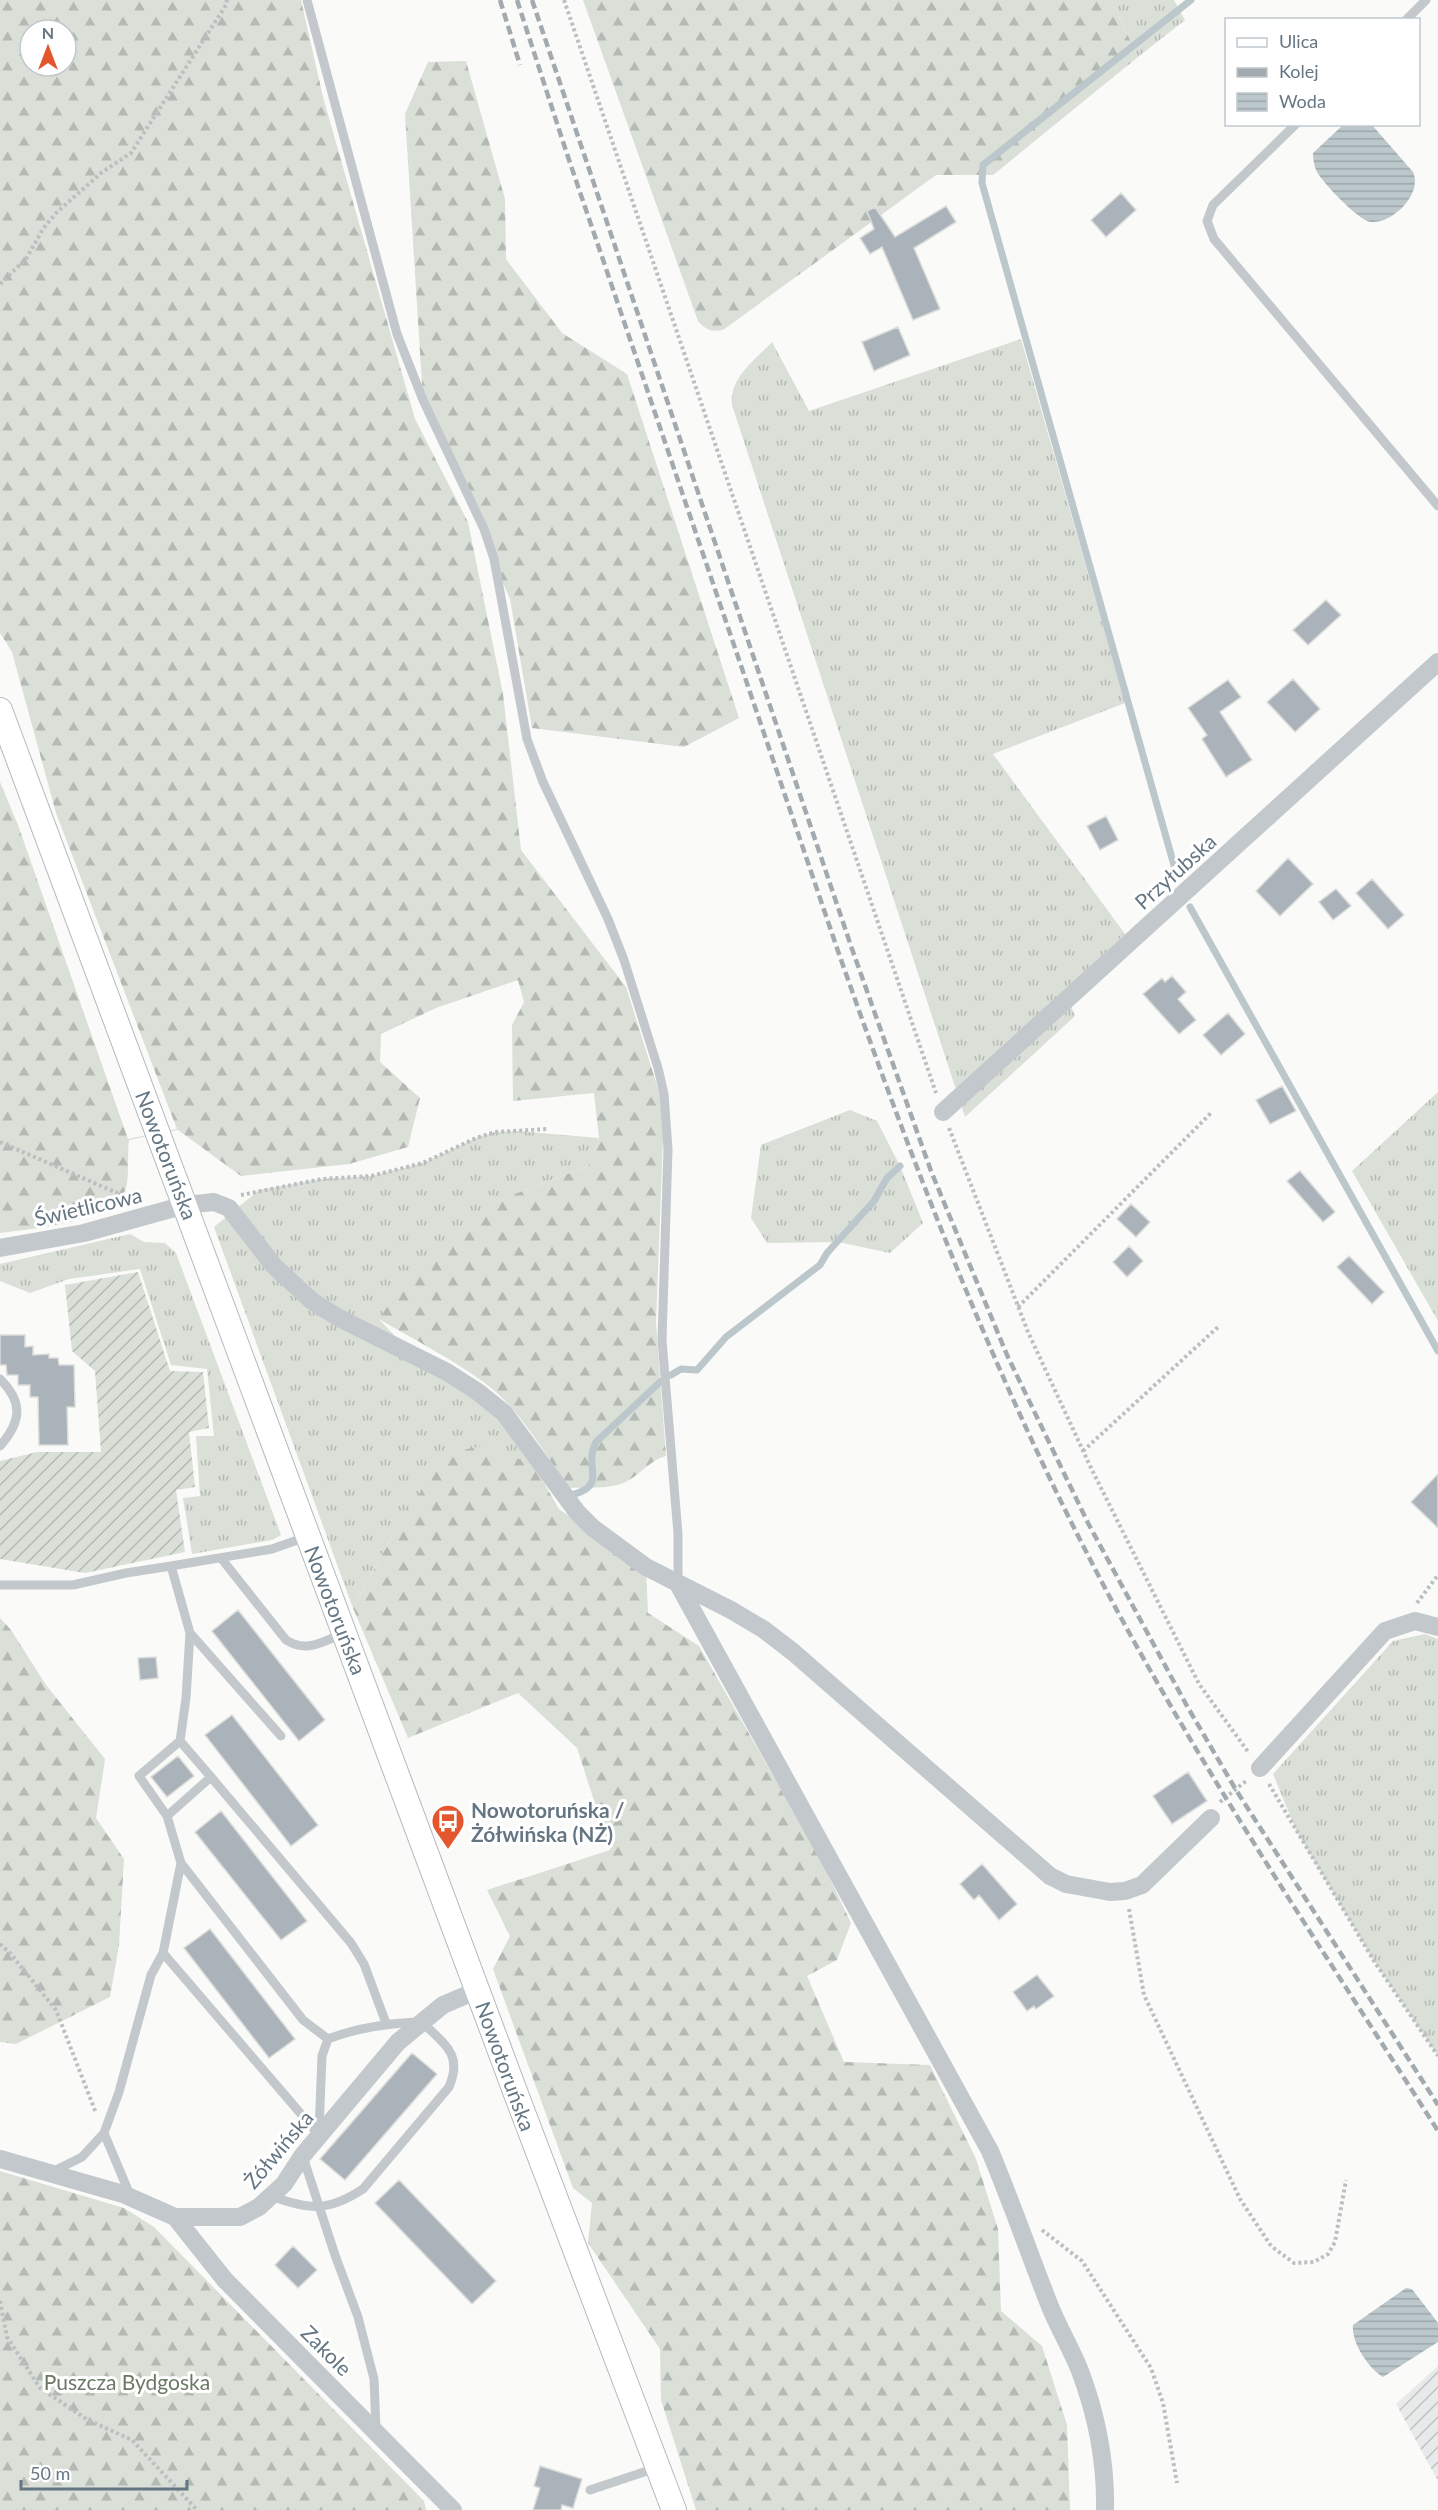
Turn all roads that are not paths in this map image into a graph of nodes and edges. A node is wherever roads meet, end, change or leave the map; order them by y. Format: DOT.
graph roads {
  1 [pos="307,0"];
  2 [pos="1426,0"];
  3 [pos="1408,18"];
  4 [pos="1294,126"];
  5 [pos="1438,506"];
  6 [pos="1438,662"];
  7 [pos="0,710"];
  8 [pos="943,1112"];
  9 [pos="185,1206"];
  10 [pos="0,1248"];
  11 [pos="0,1379"];
  12 [pos="0,1446"];
  13 [pos="309,1536"];
  14 [pos="221,1558"];
  15 [pos="171,1566"];
  16 [pos="678,1584"];
  17 [pos="0,1585"];
  18 [pos="1438,1627"];
  19 [pos="190,1633"];
  20 [pos="345,1633"];
  21 [pos="281,1736"];
  22 [pos="180,1742"];
  23 [pos="1260,1768"];
  24 [pos="211,1777"];
  25 [pos="167,1816"];
  26 [pos="1211,1818"];
  27 [pos="180,1863"];
  28 [pos="163,1953"];
  29 [pos="478,1989"];
  30 [pos="422,2022"];
  31 [pos="386,2023"];
  32 [pos="328,2039"];
  33 [pos="104,2133"];
  34 [pos="319,2134"];
  35 [pos="303,2155"];
  36 [pos="0,2159"];
  37 [pos="50,2173"];
  38 [pos="271,2196"];
  39 [pos="131,2197"];
  40 [pos="319,2207"];
  41 [pos="175,2217"];
  42 [pos="376,2432"];
  43 [pos="657,2467"];
  44 [pos="590,2490"];
  45 [pos="453,2510"];
  46 [pos="674,2510"];
  47 [pos="1105,2510"];
  1 -- 16 [label="lane"];
  2 -- 3 [label="lane"];
  4 -- 5 [label="lane"];
  6 -- 8 [label="street, Przyłubska"];
  7 -- 9 [label="main road, Nowotoruńska"];
  9 -- 10 [label="street, Świetlicowa"];
  9 -- 13 [label="main road, Nowotoruńska"];
  9 -- 16 [label="street, Świetlicowa"];
  11 -- 12 [label="lane"];
  13 -- 14 [label="lane"];
  13 -- 20 [label="main road, Nowotoruńska"];
  14 -- 15 [label="lane"];
  14 -- 20 [label="lane"];
  15 -- 17 [label="lane"];
  15 -- 19 [label="lane"];
  16 -- 26 [label="street"];
  16 -- 47 [label="street"];
  18 -- 23 [label="street"];
  19 -- 21 [label="lane"];
  19 -- 22 [label="lane"];
  20 -- 29 [label="main road, Nowotoruńska"];
  22 -- 24 [label="lane"];
  22 -- 25 [label="lane"];
  24 -- 25 [label="lane"];
  24 -- 31 [label="lane"];
  25 -- 27 [label="lane"];
  27 -- 28 [label="lane"];
  27 -- 32 [label="lane"];
  28 -- 33 [label="lane"];
  28 -- 34 [label="lane"];
  29 -- 30 [label="street, Żółwińska"];
  29 -- 43 [label="main road, Nowotoruńska"];
  30 -- 31 [label="lane"];
  30 -- 34 [label="street, Żółwińska"];
  30 -- 40 [label="lane"];
  31 -- 32 [label="lane"];
  32 -- 34 [label="lane"];
  33 -- 37 [label="lane"];
  33 -- 39 [label="lane"];
  34 -- 35 [label="street, Żółwińska"];
  35 -- 38 [label="street, Żółwińska"];
  35 -- 40 [label="lane"];
  36 -- 37 [label="street, Żółwińska"];
  37 -- 39 [label="street, Żółwińska"];
  38 -- 40 [label="lane"];
  38 -- 41 [label="street, Żółwińska"];
  39 -- 41 [label="street, Żółwińska"];
  40 -- 42 [label="lane"];
  41 -- 42 [label="street, Zakole"];
  42 -- 45 [label="street, Zakole"];
  43 -- 44 [label="lane"];
  43 -- 46 [label="main road, Nowotoruńska"];
}
